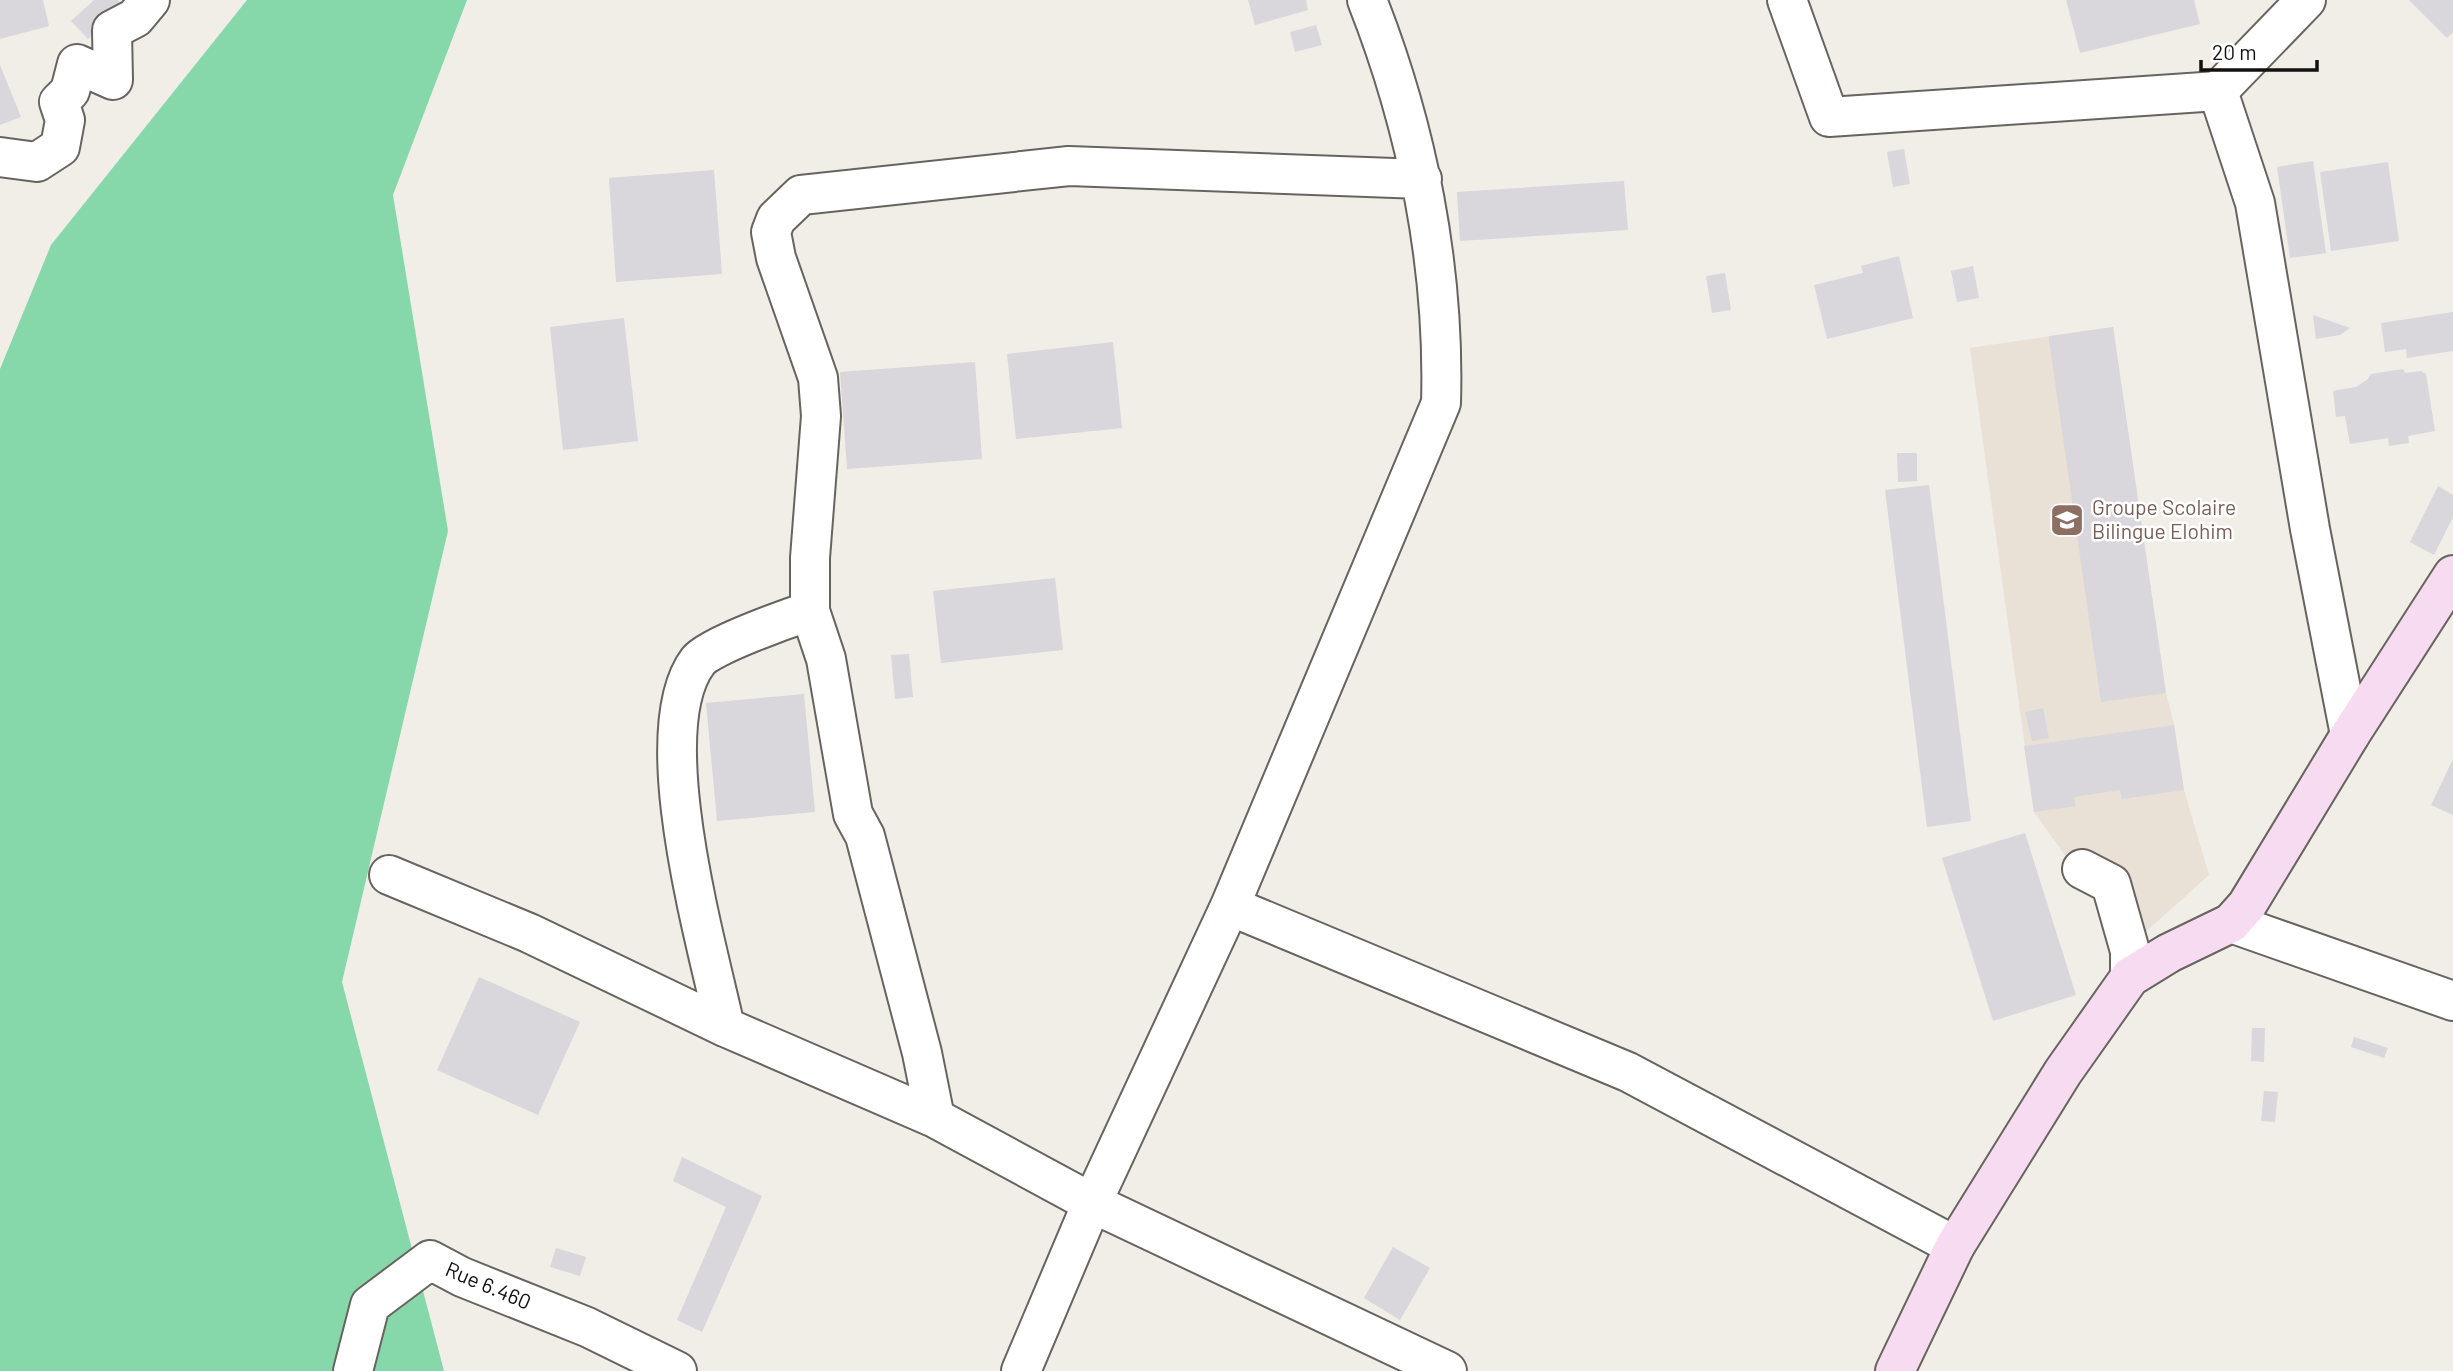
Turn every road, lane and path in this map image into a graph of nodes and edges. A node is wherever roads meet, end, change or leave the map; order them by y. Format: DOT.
graph roads {
  1 [pos="150,0"];
  2 [pos="1367,0"];
  3 [pos="1787,0"];
  4 [pos="2306,0"];
  5 [pos="2218,91"];
  6 [pos="0,157"];
  7 [pos="1422,179"];
  8 [pos="2453,575"];
  9 [pos="810,611"];
  10 [pos="2350,735"];
  11 [pos="2082,869"];
  12 [pos="389,875"];
  13 [pos="1230,906"];
  14 [pos="2231,923"];
  15 [pos="2130,977"];
  16 [pos="2453,1001"];
  17 [pos="725,1027"];
  18 [pos="935,1118"];
  19 [pos="1092,1203"];
  20 [pos="1955,1246"];
  21 [pos="353,1371"];
  22 [pos="677,1371"];
  23 [pos="1020,1371"];
  24 [pos="1447,1371"];
  25 [pos="1895,1371"];
  1 -- 6 [label="street"];
  2 -- 7 [label="street"];
  3 -- 5 [label="street"];
  4 -- 5 [label="street"];
  5 -- 10 [label="street"];
  7 -- 9 [label="street"];
  7 -- 13 [label="street"];
  8 -- 10 [label="street"];
  9 -- 17 [label="street"];
  9 -- 18 [label="street"];
  10 -- 14 [label="street"];
  11 -- 15 [label="street"];
  12 -- 17 [label="street"];
  13 -- 19 [label="street"];
  13 -- 20 [label="street"];
  14 -- 15 [label="street"];
  14 -- 16 [label="street"];
  15 -- 20 [label="street"];
  17 -- 18 [label="street"];
  18 -- 19 [label="street"];
  19 -- 23 [label="street"];
  19 -- 24 [label="street"];
  20 -- 25 [label="street"];
  21 -- 22 [label="street, Rue 6.460"];
}
